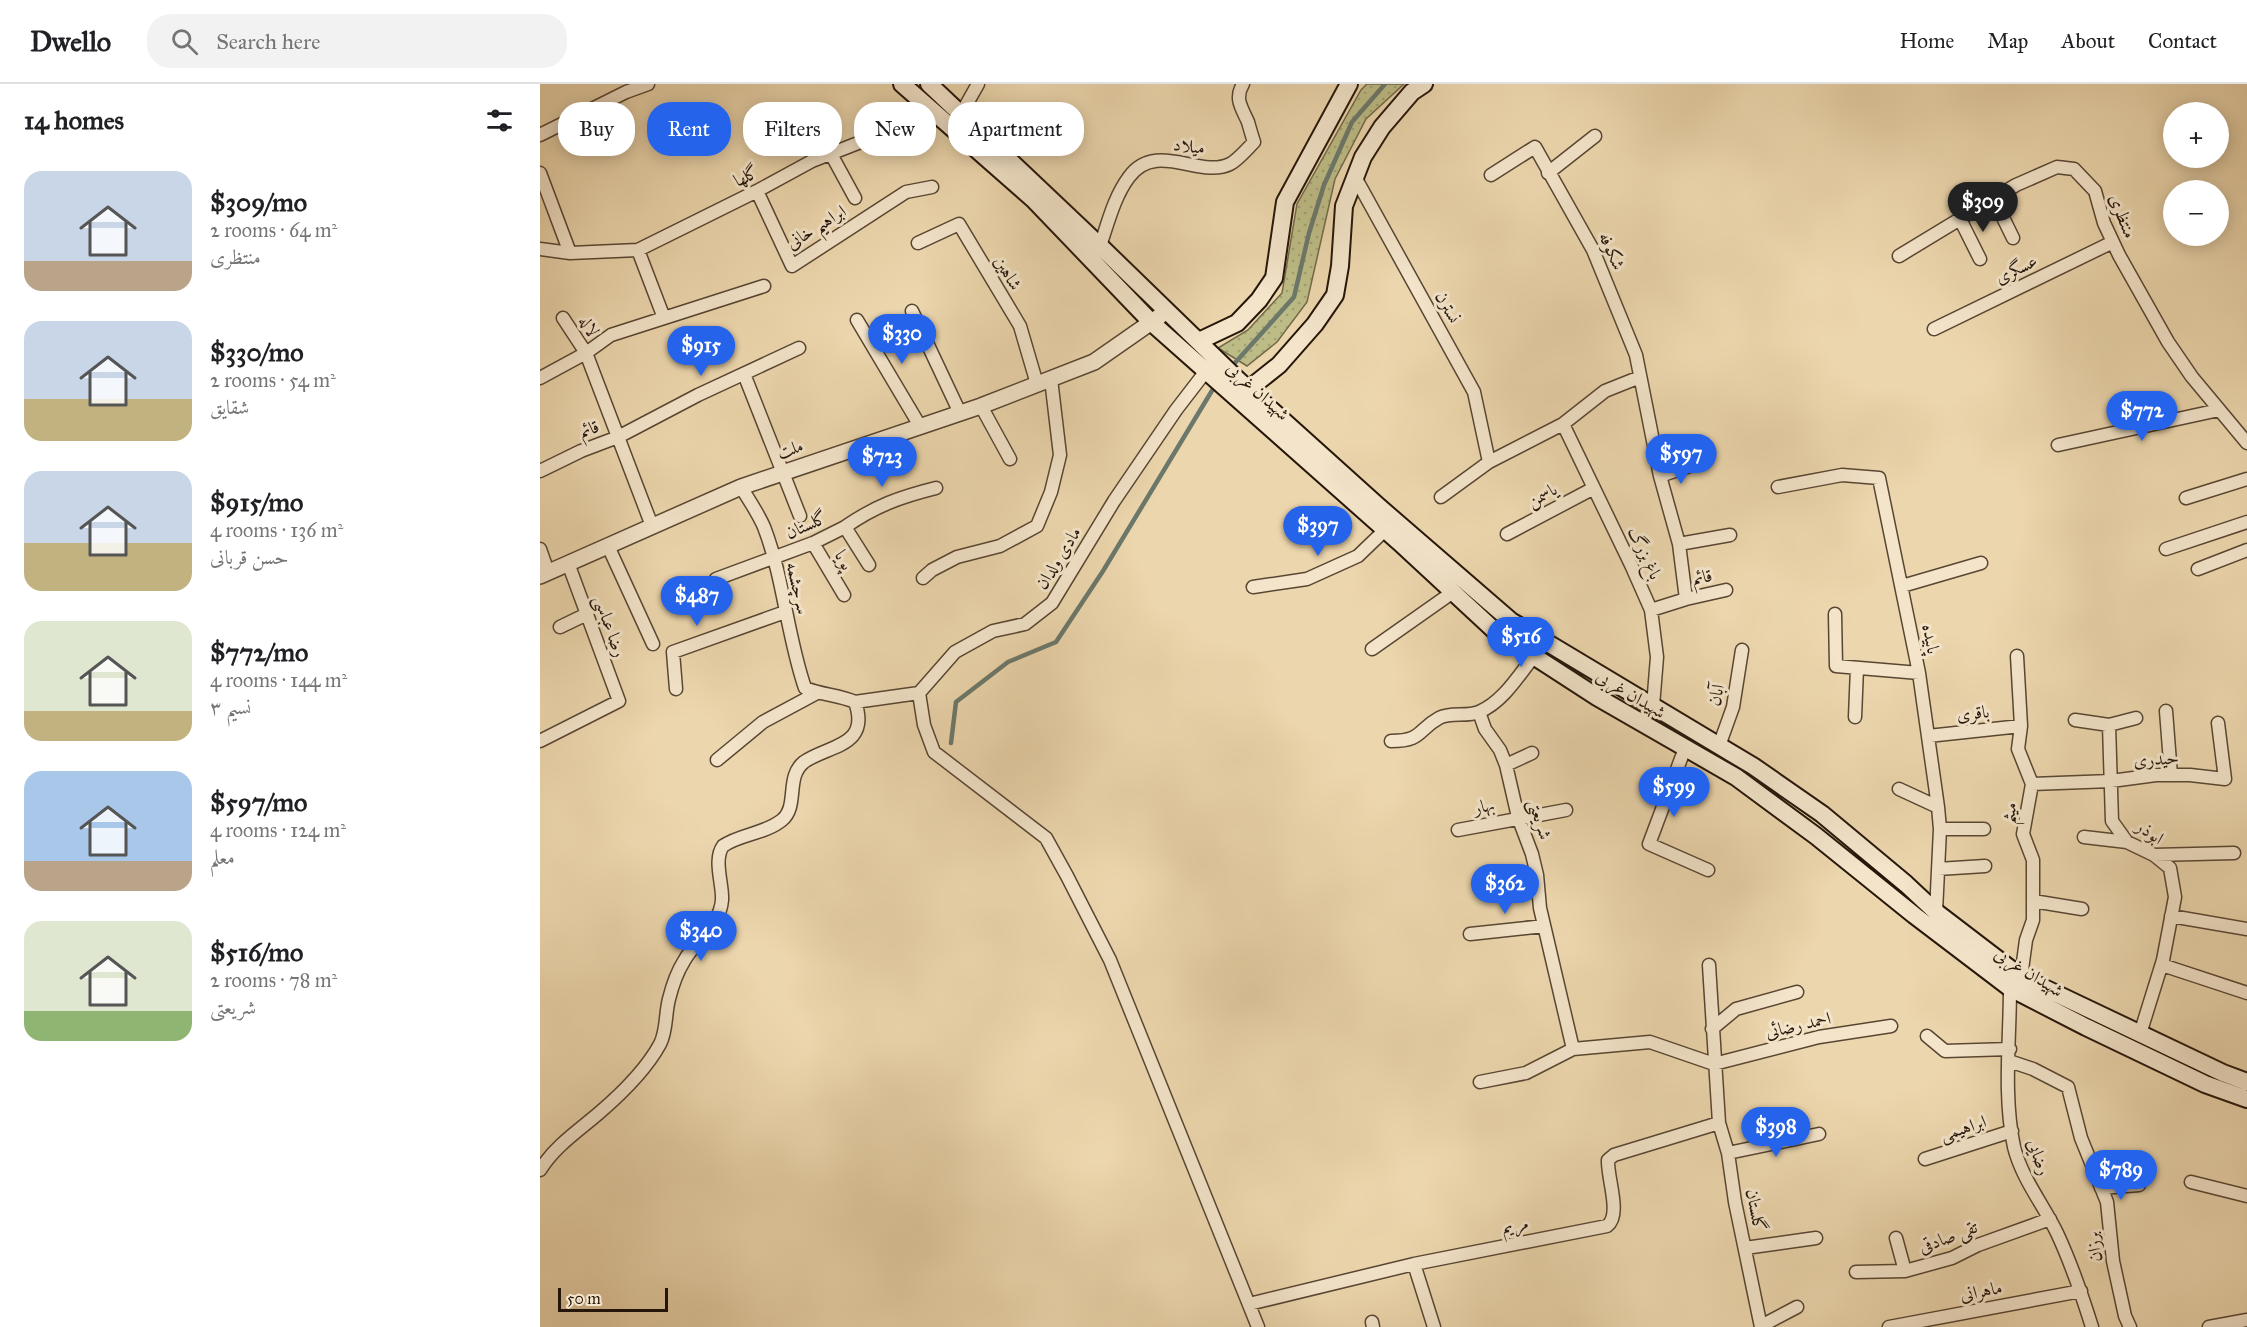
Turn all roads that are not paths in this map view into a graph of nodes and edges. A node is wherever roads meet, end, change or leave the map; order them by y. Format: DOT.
graph roads {
  1 [pos="648,84"];
  2 [pos="902,84"];
  3 [pos="929,84"];
  4 [pos="978,84"];
  5 [pos="1243,84"];
  6 [pos="1349,84"];
  7 [pos="1424,84"];
  8 [pos="624,88"];
  9 [pos="922,102"];
  10 [pos="948,102"];
  11 [pos="968,102"];
  12 [pos="936,114"];
  13 [pos="540,135"];
  14 [pos="1595,136"];
  15 [pos="826,156"];
  16 [pos="832,156"];
  17 [pos="1005,156"];
  18 [pos="540,173"];
  19 [pos="1548,173"];
  20 [pos="1491,175"];
  21 [pos="1355,177"];
  22 [pos="932,187"];
  23 [pos="757,191"];
  24 [pos="855,198"];
  25 [pos="1994,199"];
  26 [pos="1960,219"];
  27 [pos="2013,238"];
  28 [pos="2113,242"];
  29 [pos="918,243"];
  30 [pos="1100,246"];
  31 [pos="540,249"];
  32 [pos="638,250"];
  33 [pos="570,253"];
  34 [pos="1899,256"];
  35 [pos="1980,259"];
  36 [pos="764,286"];
  37 [pos="1167,310"];
  38 [pos="912,311"];
  39 [pos="563,318"];
  40 [pos="664,318"];
  41 [pos="857,320"];
  42 [pos="1152,323"];
  43 [pos="1934,328"];
  44 [pos="1199,341"];
  45 [pos="799,348"];
  46 [pos="586,353"];
  47 [pos="1206,371"];
  48 [pos="744,374"];
  49 [pos="1640,377"];
  50 [pos="540,378"];
  51 [pos="1044,381"];
  52 [pos="1242,394"];
  53 [pos="981,406"];
  54 [pos="2219,410"];
  55 [pos="960,413"];
  56 [pos="1563,424"];
  57 [pos="921,426"];
  58 [pos="618,437"];
  59 [pos="2247,443"];
  60 [pos="2058,445"];
  61 [pos="1010,459"];
  62 [pos="1488,462"];
  63 [pos="1693,465"];
  64 [pos="540,471"];
  65 [pos="783,472"];
  66 [pos="1660,476"];
  67 [pos="2247,479"];
  68 [pos="741,487"];
  69 [pos="1778,487"];
  70 [pos="936,488"];
  71 [pos="1594,488"];
  72 [pos="1441,497"];
  73 [pos="2186,498"];
  74 [pos="800,516"];
  75 [pos="2247,522"];
  76 [pos="652,526"];
  77 [pos="845,527"];
  78 [pos="1385,530"];
  79 [pos="1508,534"];
  80 [pos="1730,535"];
  81 [pos="813,543"];
  82 [pos="1678,544"];
  83 [pos="608,546"];
  84 [pos="540,549"];
  85 [pos="2166,549"];
  86 [pos="2247,550"];
  87 [pos="773,559"];
  88 [pos="568,563"];
  89 [pos="1981,563"];
  90 [pos="869,565"];
  91 [pos="2198,568"];
  92 [pos="544,574"];
  93 [pos="923,578"];
  94 [pos="716,579"];
  95 [pos="1253,586"];
  96 [pos="1902,586"];
  97 [pos="1726,590"];
  98 [pos="1452,592"];
  99 [pos="844,595"];
  100 [pos="1686,599"];
  101 [pos="1651,610"];
  102 [pos="785,612"];
  103 [pos="587,614"];
  104 [pos="1835,614"];
  105 [pos="560,627"];
  106 [pos="653,644"];
  107 [pos="1372,649"];
  108 [pos="1742,650"];
  109 [pos="1534,656"];
  110 [pos="2017,656"];
  111 [pos="1857,668"];
  112 [pos="1919,673"];
  113 [pos="676,689"];
  114 [pos="817,693"];
  115 [pos="919,693"];
  116 [pos="855,702"];
  117 [pos="1653,706"];
  118 [pos="2166,711"];
  119 [pos="1479,712"];
  120 [pos="1855,717"];
  121 [pos="2136,718"];
  122 [pos="2075,720"];
  123 [pos="2218,723"];
  124 [pos="2109,725"];
  125 [pos="2021,726"];
  126 [pos="1928,736"];
  127 [pos="540,741"];
  128 [pos="1391,741"];
  129 [pos="1719,746"];
  130 [pos="1684,748"];
  131 [pos="1532,753"];
  132 [pos="717,760"];
  133 [pos="1506,765"];
  134 [pos="2172,775"];
  135 [pos="2111,781"];
  136 [pos="2032,784"];
  137 [pos="1899,789"];
  138 [pos="1938,807"];
  139 [pos="1566,810"];
  140 [pos="1518,817"];
  141 [pos="1984,828"];
  142 [pos="1940,829"];
  143 [pos="1458,830"];
  144 [pos="2084,837"];
  145 [pos="2127,842"];
  146 [pos="2234,853"];
  147 [pos="2154,855"];
  148 [pos="1985,866"];
  149 [pos="1938,869"];
  150 [pos="1708,870"];
  151 [pos="2033,901"];
  152 [pos="2082,909"];
  153 [pos="1936,912"];
  154 [pos="2172,916"];
  155 [pos="1544,926"];
  156 [pos="2247,929"];
  157 [pos="1470,934"];
  158 [pos="1708,965"];
  159 [pos="2162,965"];
  160 [pos="2016,982"];
  161 [pos="1797,992"];
  162 [pos="2247,993"];
  163 [pos="1891,1026"];
  164 [pos="1712,1029"];
  165 [pos="2140,1034"];
  166 [pos="1927,1036"];
  167 [pos="1573,1049"];
  168 [pos="2009,1055"];
  169 [pos="1714,1064"];
  170 [pos="1480,1082"];
  171 [pos="2247,1082"];
  172 [pos="2247,1099"];
  173 [pos="1719,1123"];
  174 [pos="2012,1131"];
  175 [pos="1819,1134"];
  176 [pos="1728,1153"];
  177 [pos="1925,1159"];
  178 [pos="540,1170"];
  179 [pos="2191,1182"];
  180 [pos="2139,1185"];
  181 [pos="2101,1188"];
  182 [pos="2247,1196"];
  183 [pos="2050,1219"];
  184 [pos="1816,1238"];
  185 [pos="1896,1238"];
  186 [pos="1745,1248"];
  187 [pos="1414,1264"];
  188 [pos="1905,1271"];
  189 [pos="1856,1272"];
  190 [pos="2081,1290"];
  191 [pos="1249,1304"];
  192 [pos="1797,1306"];
  193 [pos="2247,1320"];
  194 [pos="1258,1327"];
  195 [pos="1434,1327"];
  196 [pos="1761,1327"];
  197 [pos="1889,1327"];
  198 [pos="2092,1327"];
  199 [pos="2130,1327"];
  200 [pos="2209,1327"];
  1 -- 8 [label="street"];
  2 -- 9 [label="main road, شهیدان غربی"];
  3 -- 10 [label="main road, شهیدان غربی"];
  4 -- 11 [label="street"];
  5 -- 30 [label="street, میلاد"];
  6 -- 44 [label="main road"];
  7 -- 21 [label="main road"];
  8 -- 13 [label="street"];
  12 -- 42 [label="main road, شهیدان غربی"];
  14 -- 19 [label="street"];
  15 -- 23 [label="street, گلها"];
  16 -- 24 [label="street"];
  17 -- 30 [label="main road, شهیدان غربی"];
  18 -- 33 [label="street"];
  19 -- 20 [label="street, شکوفه"];
  19 -- 49 [label="street, شکوفه"];
  21 -- 52 [label="main road"];
  21 -- 62 [label="street, نسترن"];
  22 -- 23 [label="street, ابراهیم خانی"];
  23 -- 32 [label="street, گلها"];
  25 -- 26 [label="street, منتظری"];
  25 -- 27 [label="street"];
  25 -- 28 [label="street, منتظری"];
  26 -- 34 [label="street, منتظری"];
  26 -- 35 [label="street"];
  28 -- 43 [label="street, عسگری"];
  28 -- 54 [label="street, منتظری"];
  29 -- 51 [label="street, شاهین"];
  30 -- 37 [label="main road, شهیدان غربی"];
  31 -- 33 [label="street, گلها"];
  32 -- 33 [label="street, گلها"];
  32 -- 40 [label="street"];
  36 -- 40 [label="street"];
  37 -- 42 [label="street, ملت"];
  37 -- 44 [label="main road, شهیدان غربی"];
  38 -- 55 [label="street"];
  39 -- 46 [label="street, لاله"];
  40 -- 46 [label="street"];
  41 -- 57 [label="street"];
  42 -- 47 [label="main road, شهیدان غربی"];
  42 -- 51 [label="street, ملت"];
  44 -- 52 [label="main road, شهیدان غربی"];
  45 -- 48 [label="street, قائم"];
  46 -- 50 [label="street"];
  46 -- 58 [label="street"];
  47 -- 52 [label="main road, شهیدان غربی"];
  47 -- 115 [label="street, مادی ولدان"];
  48 -- 58 [label="street, قائم"];
  48 -- 65 [label="street"];
  49 -- 56 [label="street"];
  49 -- 66 [label="street, شکوفه"];
  51 -- 53 [label="street, ملت"];
  51 -- 93 [label="street"];
  52 -- 78 [label="main road, شهیدان غربی"];
  52 -- 117 [label="main road, شهیدان غربی"];
  53 -- 55 [label="street, ملت"];
  53 -- 61 [label="street"];
  54 -- 59 [label="street, منتظری"];
  54 -- 60 [label="street"];
  55 -- 57 [label="street, ملت"];
  56 -- 62 [label="street"];
  56 -- 71 [label="street, باغ بزرگ"];
  57 -- 65 [label="street, ملت"];
  58 -- 64 [label="street, قائم"];
  58 -- 76 [label="street"];
  62 -- 72 [label="street"];
  63 -- 66 [label="street"];
  65 -- 68 [label="street, ملت"];
  65 -- 74 [label="street"];
  66 -- 82 [label="street, شکوفه"];
  67 -- 73 [label="street"];
  68 -- 76 [label="street, ملت"];
  68 -- 87 [label="street, سرچشمه"];
  69 -- 96 [label="street, پابیده"];
  70 -- 77 [label="street"];
  71 -- 79 [label="street, یاسمن"];
  71 -- 101 [label="street, باغ بزرگ"];
  75 -- 85 [label="street"];
  76 -- 83 [label="street, ملت"];
  77 -- 81 [label="street, گلستان"];
  77 -- 90 [label="street, گلستان"];
  78 -- 95 [label="street"];
  78 -- 98 [label="main road, شهیدان غربی"];
  80 -- 82 [label="street"];
  81 -- 87 [label="street, گلستان"];
  81 -- 99 [label="street, پویا"];
  82 -- 100 [label="street, شکوفه"];
  83 -- 88 [label="street, ملت"];
  83 -- 106 [label="street"];
  84 -- 92 [label="street"];
  86 -- 91 [label="street"];
  87 -- 94 [label="street, گلستان"];
  87 -- 102 [label="street, سرچشمه"];
  88 -- 92 [label="street, ملت"];
  88 -- 103 [label="street, رضا عباسی"];
  89 -- 96 [label="street"];
  96 -- 112 [label="street, پابیده"];
  97 -- 100 [label="street, قائم"];
  98 -- 107 [label="street"];
  98 -- 109 [label="main road, شهیدان غربی"];
  100 -- 101 [label="street, قائم"];
  101 -- 117 [label="street, باغ بزرگ"];
  102 -- 113 [label="street"];
  102 -- 114 [label="street, سرچشمه"];
  103 -- 105 [label="street"];
  103 -- 127 [label="street, رضا عباسی"];
  104 -- 111 [label="street"];
  108 -- 129 [label="street, آبان"];
  109 -- 119 [label="street"];
  109 -- 130 [label="main road, شهیدان غربی"];
  110 -- 125 [label="street, میثم"];
  111 -- 112 [label="street"];
  111 -- 120 [label="street"];
  112 -- 126 [label="street, پابیده"];
  114 -- 116 [label="street"];
  114 -- 132 [label="street"];
  115 -- 116 [label="street"];
  115 -- 191 [label="street"];
  116 -- 178 [label="street"];
  117 -- 129 [label="main road, شهیدان غربی"];
  118 -- 134 [label="street"];
  119 -- 128 [label="street"];
  119 -- 133 [label="street, شریعتی"];
  121 -- 124 [label="street"];
  122 -- 124 [label="street"];
  123 -- 134 [label="street, حیدری"];
  124 -- 135 [label="street, ابوذر"];
  125 -- 126 [label="street, باقری"];
  125 -- 136 [label="street, میثم"];
  126 -- 138 [label="street, پابیده"];
  129 -- 153 [label="main road, شهیدان غربی"];
  130 -- 150 [label="street"];
  130 -- 160 [label="main road, شهیدان غربی"];
  131 -- 133 [label="street"];
  133 -- 140 [label="street, شریعتی"];
  134 -- 135 [label="street, حیدری"];
  135 -- 136 [label="street, حیدری"];
  135 -- 145 [label="street, ابوذر"];
  136 -- 151 [label="street, میثم"];
  137 -- 138 [label="street"];
  138 -- 142 [label="street, پابیده"];
  139 -- 140 [label="street, بهار"];
  140 -- 143 [label="street, بهار"];
  140 -- 155 [label="street, شریعتی"];
  141 -- 142 [label="street"];
  142 -- 149 [label="street, پابیده"];
  144 -- 145 [label="street"];
  145 -- 147 [label="street, ابوذر"];
  146 -- 147 [label="street"];
  147 -- 154 [label="street, ابوذر"];
  148 -- 149 [label="street"];
  149 -- 153 [label="street, پابیده"];
  151 -- 152 [label="street"];
  151 -- 160 [label="street, میثم"];
  153 -- 160 [label="main road, شهیدان غربی"];
  154 -- 156 [label="street"];
  154 -- 159 [label="street, ابوذر"];
  155 -- 157 [label="street"];
  155 -- 167 [label="street, شریعتی"];
  158 -- 164 [label="street, گلستان"];
  159 -- 162 [label="street"];
  159 -- 165 [label="street, ابوذر"];
  160 -- 165 [label="main road, شهیدان غربی"];
  160 -- 168 [label="street, رضایی"];
  160 -- 172 [label="main road, شهیدان غربی"];
  161 -- 164 [label="street"];
  163 -- 169 [label="street, احمد رضائی"];
  164 -- 169 [label="street, گلستان"];
  165 -- 171 [label="main road, شهیدان غربی"];
  166 -- 168 [label="street"];
  167 -- 169 [label="street"];
  167 -- 170 [label="street"];
  168 -- 174 [label="street, رضایی"];
  168 -- 181 [label="street, برزان"];
  169 -- 173 [label="street, گلستان"];
  173 -- 176 [label="street, گلستان"];
  173 -- 187 [label="street, مریم"];
  174 -- 177 [label="street, ابراهیمی"];
  174 -- 183 [label="street, رضایی"];
  175 -- 176 [label="street"];
  176 -- 186 [label="street, گلستان"];
  179 -- 182 [label="street"];
  180 -- 181 [label="street"];
  181 -- 199 [label="street, برزان"];
  183 -- 188 [label="street, تقی صادقی"];
  183 -- 190 [label="street, رضایی"];
  184 -- 186 [label="street"];
  185 -- 188 [label="street"];
  186 -- 196 [label="street, گلستان"];
  187 -- 191 [label="street, مریم"];
  187 -- 195 [label="street"];
  188 -- 189 [label="street, تقی صادقی"];
  190 -- 197 [label="street, ماهرانی"];
  190 -- 198 [label="street, رضایی"];
  191 -- 194 [label="street"];
  192 -- 196 [label="street"];
  193 -- 200 [label="street"];
}
